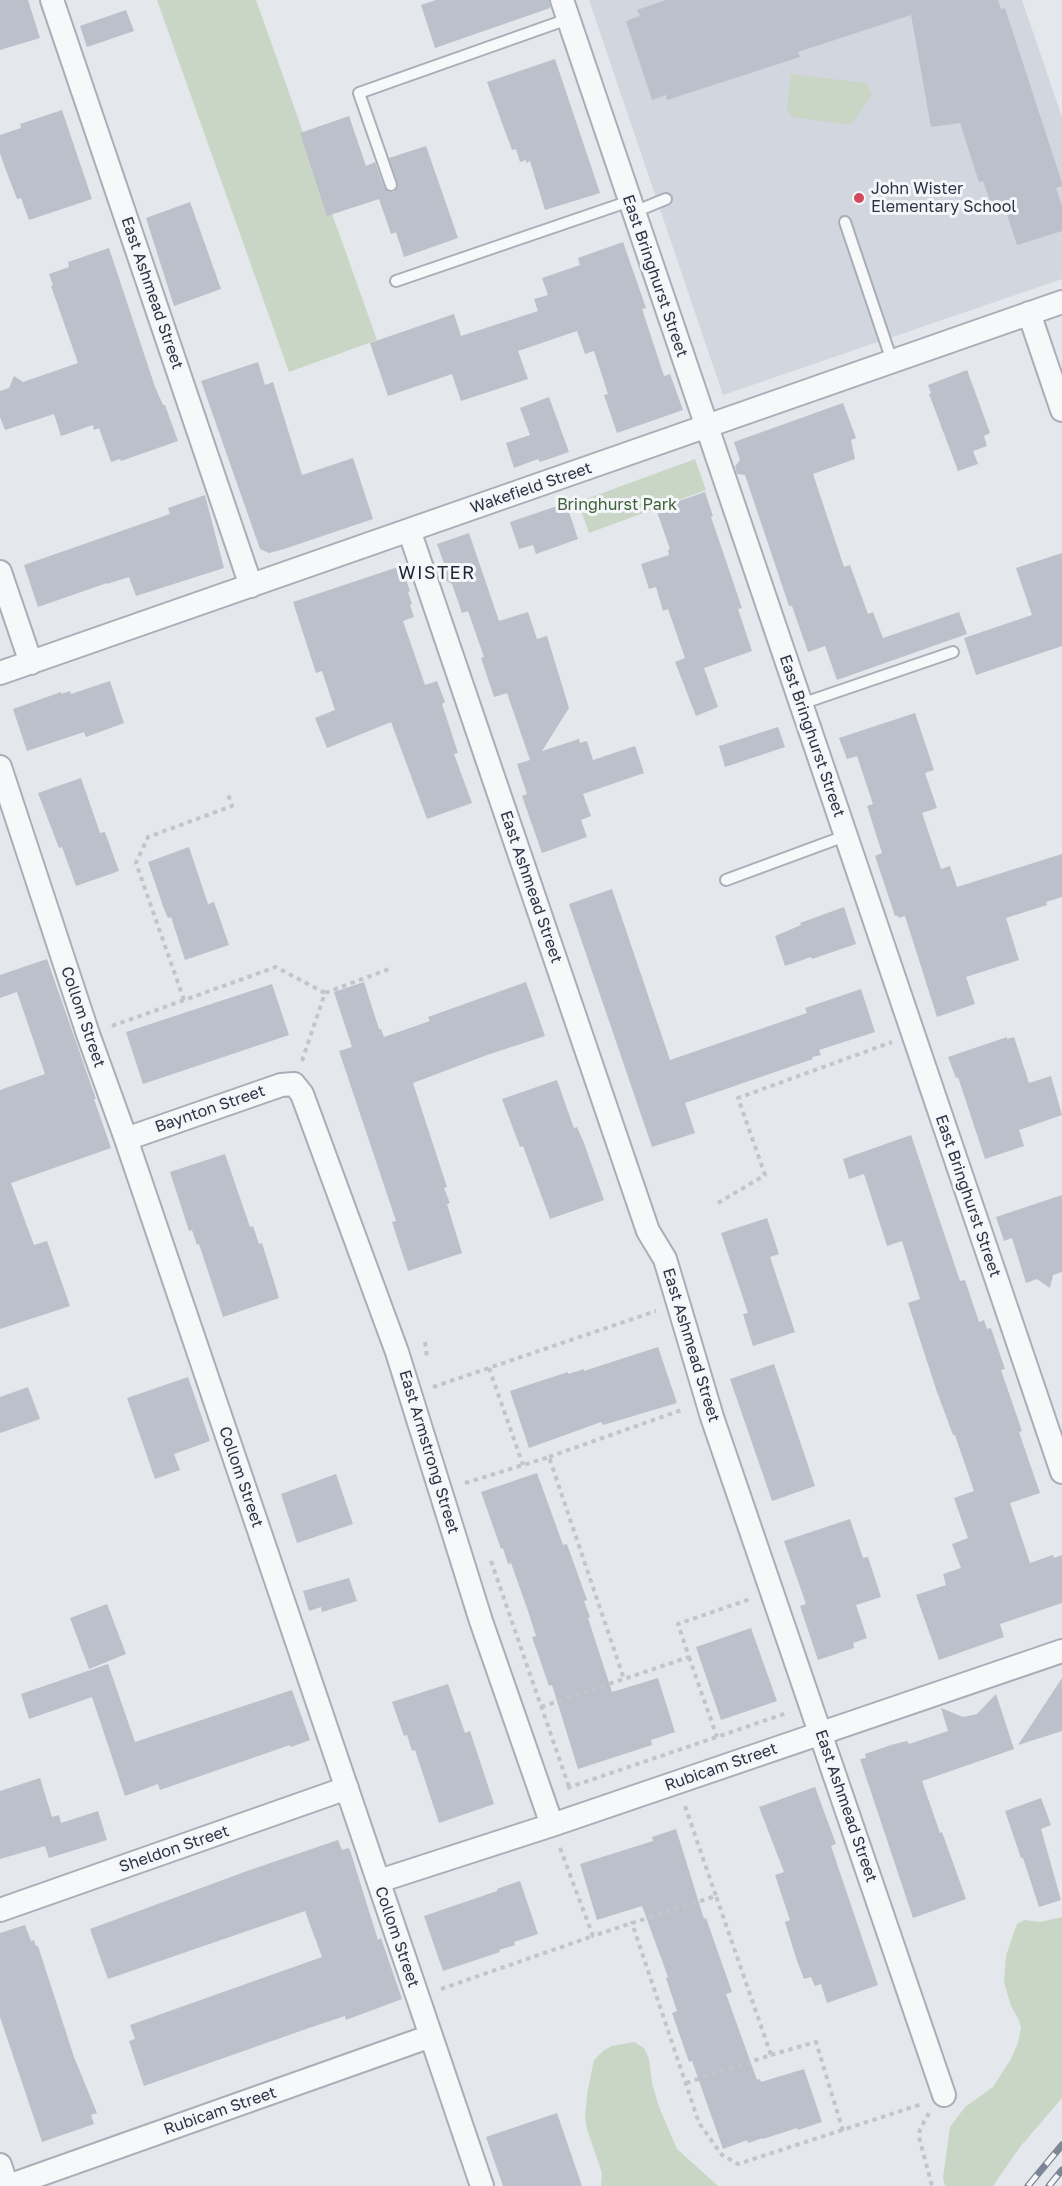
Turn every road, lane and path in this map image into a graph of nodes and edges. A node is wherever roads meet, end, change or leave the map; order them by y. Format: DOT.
graph roads {
  1 [pos="51,0"];
  2 [pos="565,9"];
  3 [pos="391,185"];
  4 [pos="666,199"];
  5 [pos="632,206"];
  6 [pos="845,222"];
  7 [pos="396,282"];
  8 [pos="1062,302"];
  9 [pos="1029,314"];
  10 [pos="892,361"];
  11 [pos="1062,410"];
  12 [pos="706,427"];
  13 [pos="409,530"];
  14 [pos="0,572"];
  15 [pos="251,586"];
  16 [pos="953,652"];
  17 [pos="31,663"];
  18 [pos="0,674"];
  19 [pos="801,704"];
  20 [pos="0,767"];
  21 [pos="228,794"];
  22 [pos="845,836"];
  23 [pos="726,880"];
  24 [pos="389,969"];
  25 [pos="325,993"];
  26 [pos="184,1000"];
  27 [pos="88,1034"];
  28 [pos="913,1035"];
  29 [pos="294,1084"];
  30 [pos="126,1139"];
  31 [pos="718,1203"];
  32 [pos="658,1310"];
  33 [pos="425,1342"];
  34 [pos="428,1365"];
  35 [pos="489,1368"];
  36 [pos="430,1376"];
  37 [pos="432,1388"];
  38 [pos="436,1398"];
  39 [pos="692,1406"];
  40 [pos="549,1457"];
  41 [pos="523,1465"];
  42 [pos="1062,1472"];
  43 [pos="461,1473"];
  44 [pos="465,1483"];
  45 [pos="469,1494"];
  46 [pos="488,1550"];
  47 [pos="756,1597"];
  48 [pos="1062,1651"];
  49 [pos="689,1657"];
  50 [pos="624,1679"];
  51 [pos="541,1707"];
  52 [pos="797,1710"];
  53 [pos="821,1733"];
  54 [pos="717,1737"];
  55 [pos="569,1787"];
  56 [pos="347,1788"];
  57 [pos="542,1796"];
  58 [pos="694,1802"];
  59 [pos="685,1805"];
  60 [pos="673,1809"];
  61 [pos="556,1835"];
  62 [pos="379,1881"];
  63 [pos="716,1896"];
  64 [pos="0,1910"];
  65 [pos="632,1923"];
  66 [pos="593,1936"];
  67 [pos="432,1992"];
  68 [pos="431,2036"];
  69 [pos="771,2055"];
  70 [pos="686,2083"];
  71 [pos="936,2098"];
  72 [pos="843,2131"];
  73 [pos="0,2164"];
  74 [pos="8,2186"];
  75 [pos="482,2186"];
  76 [pos="932,2186"];
  1 -- 15 [label="street, East Ashmead Street"];
  2 -- 3 [label="lane"];
  2 -- 5 [label="street, East Bringhurst Street"];
  4 -- 5 [label="lane"];
  5 -- 7 [label="lane"];
  5 -- 12 [label="street, East Bringhurst Street"];
  6 -- 10 [label="lane"];
  8 -- 9 [label="street, Wakefield Street"];
  9 -- 10 [label="street, Wakefield Street"];
  9 -- 11 [label="street"];
  10 -- 12 [label="street, Wakefield Street"];
  12 -- 13 [label="street, Wakefield Street"];
  12 -- 19 [label="street, East Bringhurst Street"];
  13 -- 15 [label="street, Wakefield Street"];
  13 -- 53 [label="street, East Ashmead Street"];
  14 -- 17 [label="street"];
  15 -- 17 [label="street, Wakefield Street"];
  16 -- 19 [label="lane"];
  17 -- 18 [label="street, Wakefield Street"];
  19 -- 22 [label="street, East Bringhurst Street"];
  20 -- 27 [label="street, Collom Street"];
  21 -- 26 [label="path"];
  22 -- 23 [label="lane"];
  22 -- 28 [label="street, East Bringhurst Street"];
  24 -- 25 [label="path"];
  25 -- 26 [label="path"];
  25 -- 29 [label="path"];
  26 -- 27 [label="path"];
  27 -- 30 [label="street, Collom Street"];
  28 -- 31 [label="path"];
  28 -- 42 [label="street, East Bringhurst Street"];
  29 -- 30 [label="street, Baynton Street"];
  29 -- 57 [label="street, East Armstrong Street"];
  30 -- 56 [label="street, Collom Street"];
  32 -- 35 [label="path"];
  33 -- 34 [label="path"];
  35 -- 37 [label="path"];
  35 -- 41 [label="path"];
  36 -- 37 [label="path"];
  37 -- 38 [label="path"];
  39 -- 40 [label="path"];
  40 -- 41 [label="path"];
  40 -- 50 [label="path"];
  41 -- 44 [label="path"];
  43 -- 44 [label="path"];
  44 -- 45 [label="path"];
  46 -- 51 [label="path"];
  47 -- 49 [label="path"];
  48 -- 53 [label="street, Rubicam Street"];
  49 -- 50 [label="path"];
  49 -- 54 [label="path"];
  50 -- 51 [label="path"];
  51 -- 55 [label="path"];
  52 -- 54 [label="path"];
  53 -- 61 [label="street, Rubicam Street"];
  53 -- 71 [label="street, East Ashmead Street"];
  54 -- 55 [label="path"];
  55 -- 57 [label="path"];
  56 -- 62 [label="street, Collom Street"];
  56 -- 64 [label="street, Sheldon Street"];
  57 -- 61 [label="street, East Armstrong Street"];
  58 -- 59 [label="path"];
  59 -- 60 [label="path"];
  59 -- 63 [label="path"];
  61 -- 62 [label="street, Rubicam Street"];
  61 -- 66 [label="path"];
  62 -- 68 [label="street, Collom Street"];
  63 -- 65 [label="path"];
  63 -- 69 [label="path"];
  65 -- 66 [label="path"];
  65 -- 70 [label="path"];
  66 -- 67 [label="path"];
  68 -- 74 [label="street, Rubicam Street"];
  68 -- 75 [label="street, Collom Street"];
  69 -- 70 [label="path"];
  69 -- 72 [label="path"];
  70 -- 72 [label="path"];
  71 -- 72 [label="path"];
  71 -- 76 [label="path"];
  73 -- 74 [label="street"];
}
